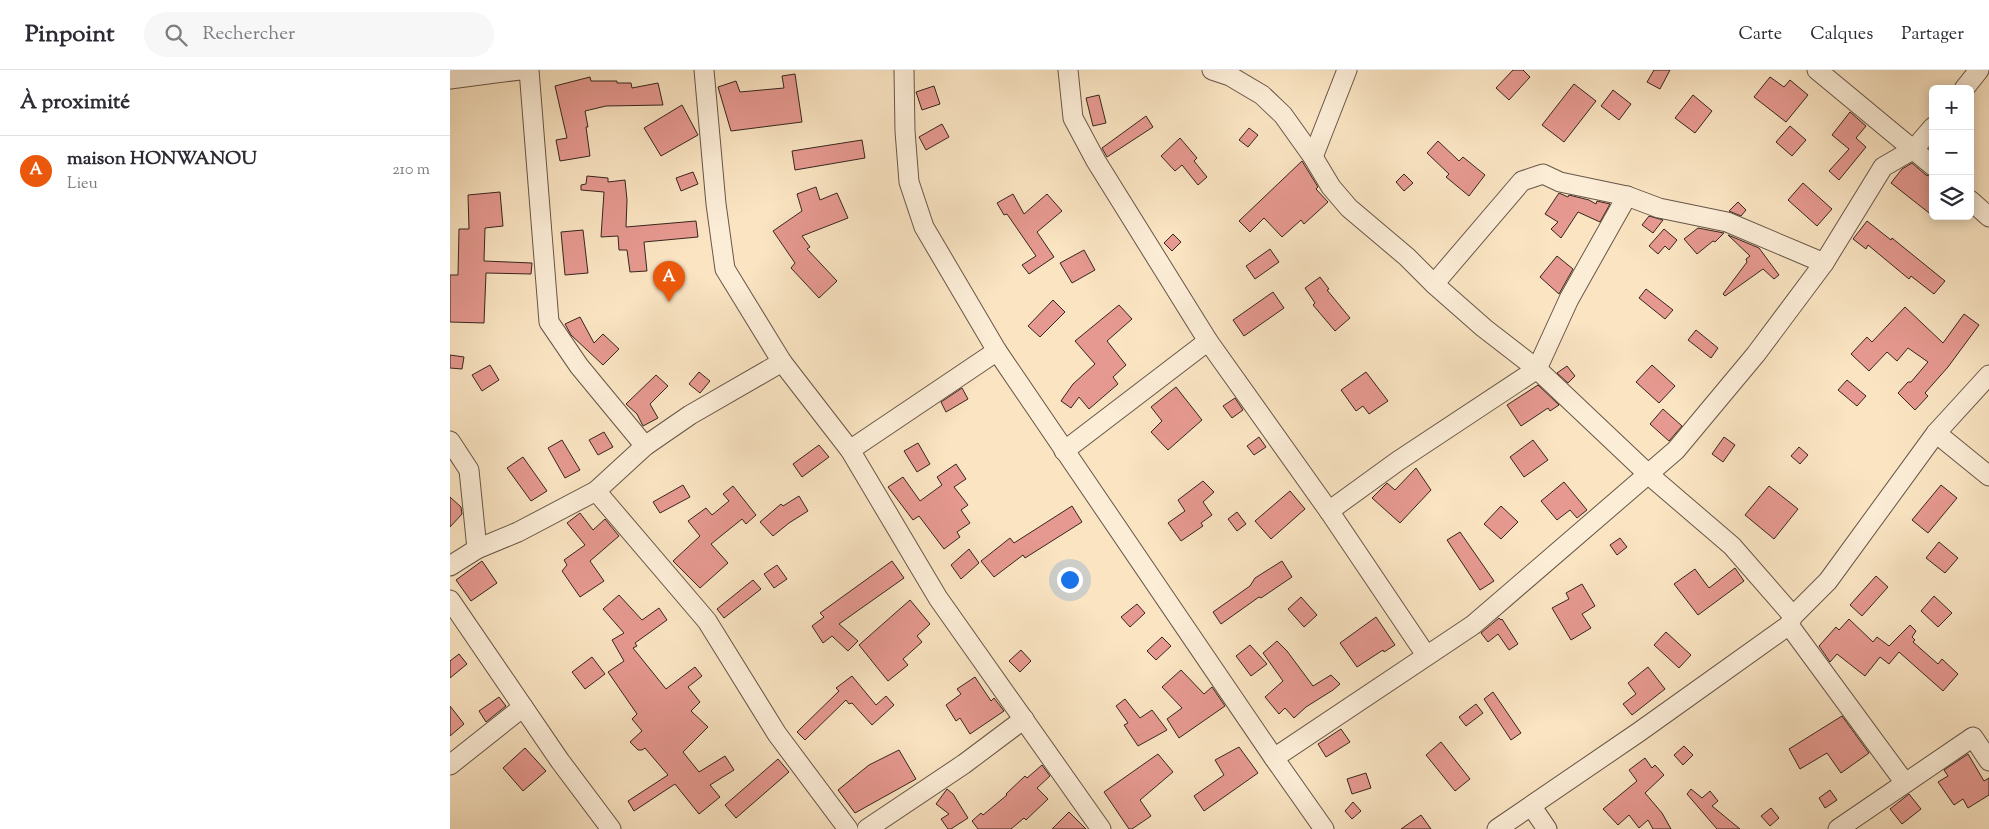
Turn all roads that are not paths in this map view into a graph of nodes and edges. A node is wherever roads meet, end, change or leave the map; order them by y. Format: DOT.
graph roads {
  1 [pos="520,70"];
  2 [pos="529,70"];
  3 [pos="704,70"];
  4 [pos="904,70"];
  5 [pos="1068,70"];
  6 [pos="1212,70"];
  7 [pos="1347,70"];
  8 [pos="1817,70"];
  9 [pos="1979,70"];
  10 [pos="450,79"];
  11 [pos="1967,85"];
  12 [pos="1930,130"];
  13 [pos="1914,149"];
  14 [pos="1313,157"];
  15 [pos="1929,162"];
  16 [pos="1628,196"];
  17 [pos="1974,204"];
  18 [pos="1989,217"];
  19 [pos="1824,263"];
  20 [pos="1434,284"];
  21 [pos="1208,341"];
  22 [pos="997,351"];
  23 [pos="782,362"];
  24 [pos="1537,369"];
  25 [pos="1989,375"];
  26 [pos="1936,433"];
  27 [pos="450,441"];
  28 [pos="645,446"];
  29 [pos="850,450"];
  30 [pos="1064,451"];
  31 [pos="1648,474"];
  32 [pos="1989,476"];
  33 [pos="596,491"];
  34 [pos="1329,511"];
  35 [pos="477,549"];
  36 [pos="450,566"];
  37 [pos="450,600"];
  38 [pos="1791,620"];
  39 [pos="1426,655"];
  40 [pos="523,707"];
  41 [pos="1024,719"];
  42 [pos="1274,758"];
  43 [pos="1989,761"];
  44 [pos="450,765"];
  45 [pos="1904,783"];
  46 [pos="1532,807"];
  47 [pos="611,829"];
  48 [pos="848,829"];
  49 [pos="867,829"];
  50 [pos="1101,829"];
  51 [pos="1324,829"];
  52 [pos="1498,829"];
  53 [pos="1547,829"];
  54 [pos="1838,829"];
  1 -- 10 [label="street"];
  2 -- 28 [label="street"];
  3 -- 23 [label="street"];
  4 -- 22 [label="street"];
  5 -- 21 [label="street"];
  6 -- 14 [label="street"];
  7 -- 14 [label="street"];
  8 -- 13 [label="street"];
  9 -- 11 [label="street"];
  12 -- 13 [label="street"];
  13 -- 15 [label="street"];
  13 -- 19 [label="street"];
  14 -- 20 [label="street"];
  16 -- 19 [label="street"];
  16 -- 20 [label="street"];
  16 -- 24 [label="street"];
  17 -- 18 [label="street"];
  19 -- 31 [label="street"];
  20 -- 24 [label="street"];
  21 -- 30 [label="street"];
  21 -- 34 [label="street"];
  22 -- 29 [label="street"];
  22 -- 30 [label="street"];
  23 -- 28 [label="street"];
  23 -- 29 [label="street"];
  24 -- 31 [label="street"];
  24 -- 34 [label="street"];
  25 -- 26 [label="street"];
  26 -- 32 [label="street"];
  26 -- 38 [label="street"];
  27 -- 35 [label="street"];
  28 -- 33 [label="street"];
  29 -- 41 [label="street"];
  30 -- 42 [label="street"];
  31 -- 38 [label="street"];
  31 -- 39 [label="street"];
  33 -- 35 [label="street"];
  33 -- 48 [label="street"];
  34 -- 39 [label="street"];
  35 -- 36 [label="street"];
  37 -- 40 [label="street"];
  38 -- 45 [label="street"];
  38 -- 46 [label="street"];
  39 -- 42 [label="street"];
  40 -- 44 [label="street"];
  40 -- 47 [label="street"];
  41 -- 49 [label="street"];
  41 -- 50 [label="street"];
  42 -- 51 [label="street"];
  43 -- 45 [label="street"];
  45 -- 54 [label="street"];
  46 -- 52 [label="street"];
  46 -- 53 [label="street"];
}
